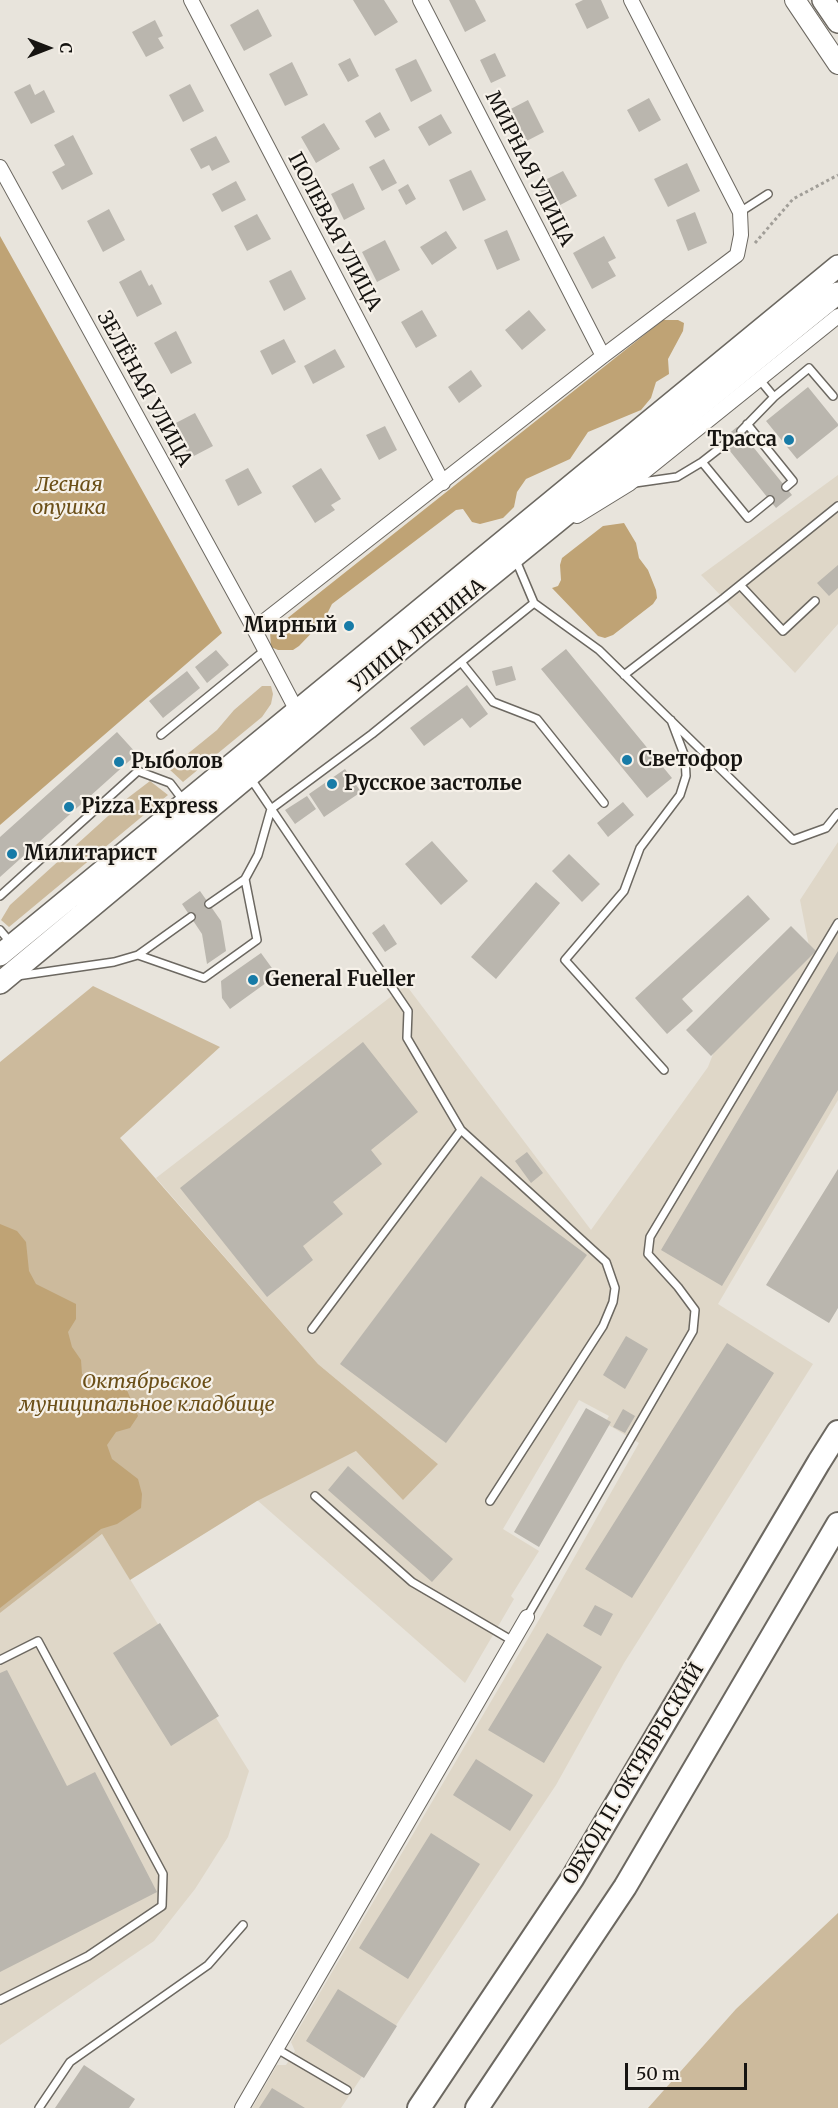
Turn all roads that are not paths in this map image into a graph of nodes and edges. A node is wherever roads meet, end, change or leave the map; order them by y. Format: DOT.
graph roads {
  1 [pos="191,0"];
  2 [pos="420,0"];
  3 [pos="631,0"];
  4 [pos="795,0"];
  5 [pos="823,0"];
  6 [pos="838,22"];
  7 [pos="838,64"];
  8 [pos="0,167"];
  9 [pos="768,194"];
  10 [pos="740,212"];
  11 [pos="838,266"];
  12 [pos="838,293"];
  13 [pos="838,316"];
  14 [pos="603,356"];
  15 [pos="760,380"];
  16 [pos="833,396"];
  17 [pos="774,397"];
  18 [pos="747,424"];
  19 [pos="741,431"];
  20 [pos="725,444"];
  21 [pos="702,462"];
  22 [pos="443,483"];
  23 [pos="629,484"];
  24 [pos="786,487"];
  25 [pos="770,500"];
  26 [pos="838,506"];
  27 [pos="519,553"];
  28 [pos="740,585"];
  29 [pos="815,601"];
  30 [pos="534,603"];
  31 [pos="254,629"];
  32 [pos="265,650"];
  33 [pos="461,662"];
  34 [pos="624,675"];
  35 [pos="297,711"];
  36 [pos="671,720"];
  37 [pos="161,735"];
  38 [pos="249,776"];
  39 [pos="185,802"];
  40 [pos="604,803"];
  41 [pos="271,809"];
  42 [pos="838,813"];
  43 [pos="245,879"];
  44 [pos="0,897"];
  45 [pos="209,904"];
  46 [pos="191,917"];
  47 [pos="838,923"];
  48 [pos="4,943"];
  49 [pos="138,955"];
  50 [pos="3,980"];
  51 [pos="664,1070"];
  52 [pos="461,1130"];
  53 [pos="312,1329"];
  54 [pos="838,1432"];
  55 [pos="315,1496"];
  56 [pos="490,1501"];
  57 [pos="838,1524"];
  58 [pos="527,1617"];
  59 [pos="513,1641"];
  60 [pos="0,1660"];
  61 [pos="243,1925"];
  62 [pos="0,2000"];
  63 [pos="277,2049"];
  64 [pos="347,2090"];
  65 [pos="39,2108"];
  66 [pos="242,2108"];
  67 [pos="419,2108"];
  68 [pos="477,2108"];
  1 -- 22 [label="street, ПОЛЕВАЯ УЛИЦА"];
  2 -- 14 [label="street, МИРНАЯ УЛИЦА"];
  3 -- 10 [label="street"];
  4 -- 7 [label="main road"];
  5 -- 6 [label="main road"];
  8 -- 31 [label="street, ЗЕЛЁНАЯ УЛИЦА"];
  9 -- 10 [label="lane"];
  10 -- 14 [label="street"];
  11 -- 35 [label="main road, УЛИЦА ЛЕНИНА"];
  12 -- 27 [label="main road, УЛИЦА ЛЕНИНА"];
  13 -- 15 [label="street"];
  14 -- 22 [label="street"];
  15 -- 17 [label="lane"];
  15 -- 23 [label="street"];
  16 -- 17 [label="lane"];
  17 -- 18 [label="lane"];
  18 -- 19 [label="lane"];
  18 -- 24 [label="lane"];
  20 -- 21 [label="lane"];
  21 -- 23 [label="lane"];
  21 -- 25 [label="lane"];
  22 -- 31 [label="street"];
  23 -- 27 [label="street"];
  26 -- 28 [label="lane"];
  27 -- 30 [label="lane"];
  27 -- 38 [label="main road, УЛИЦА ЛЕНИНА"];
  28 -- 29 [label="lane"];
  28 -- 34 [label="lane"];
  30 -- 33 [label="lane"];
  30 -- 34 [label="lane"];
  31 -- 32 [label="street, ЗЕЛЁНАЯ УЛИЦА"];
  32 -- 35 [label="street, ЗЕЛЁНАЯ УЛИЦА"];
  32 -- 37 [label="lane"];
  33 -- 40 [label="lane"];
  33 -- 41 [label="lane"];
  34 -- 36 [label="lane"];
  35 -- 39 [label="main road, УЛИЦА ЛЕНИНА"];
  36 -- 42 [label="lane"];
  36 -- 51 [label="lane"];
  38 -- 41 [label="lane"];
  38 -- 50 [label="main road, УЛИЦА ЛЕНИНА"];
  39 -- 44 [label="lane"];
  39 -- 48 [label="main road, УЛИЦА ЛЕНИНА"];
  41 -- 43 [label="lane"];
  41 -- 52 [label="lane"];
  43 -- 45 [label="lane"];
  43 -- 49 [label="lane"];
  46 -- 49 [label="lane"];
  47 -- 58 [label="lane"];
  49 -- 50 [label="lane"];
  52 -- 53 [label="lane"];
  52 -- 56 [label="lane"];
  54 -- 67 [label="highway, ОБХОД П. ОКТЯБРЬСКИЙ"];
  55 -- 59 [label="lane"];
  57 -- 68 [label="highway"];
  58 -- 59 [label="street"];
  59 -- 63 [label="street"];
  60 -- 62 [label="lane"];
  61 -- 65 [label="lane"];
  63 -- 64 [label="lane"];
  63 -- 66 [label="street"];
}
